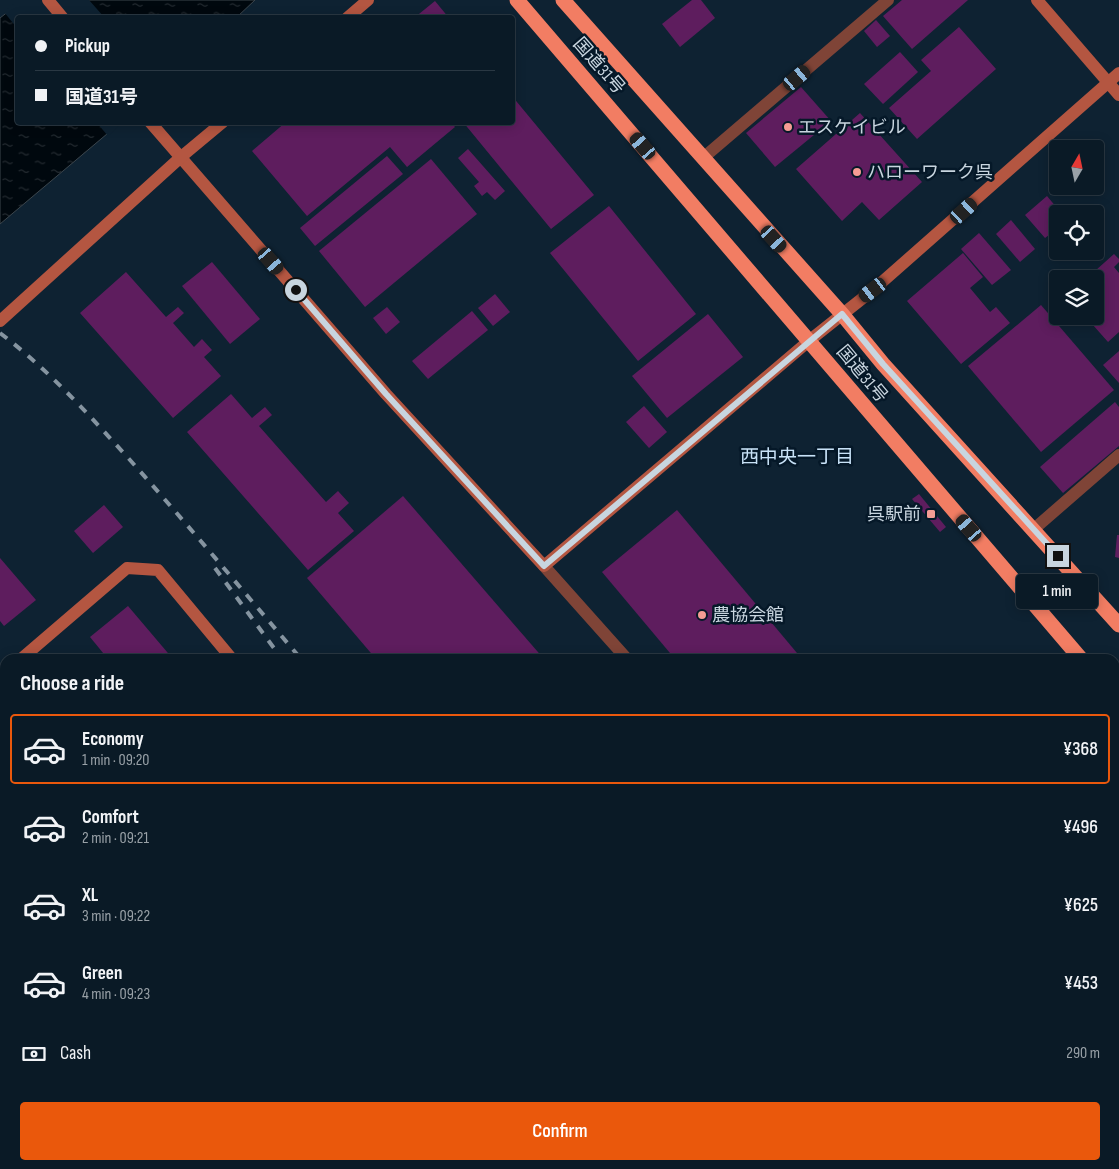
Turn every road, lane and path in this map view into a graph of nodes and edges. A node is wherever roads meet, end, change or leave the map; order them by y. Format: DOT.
graph roads {
  1 [pos="48,0"];
  2 [pos="368,0"];
  3 [pos="517,0"];
  4 [pos="563,0"];
  5 [pos="888,0"];
  6 [pos="1037,0"];
  7 [pos="60,15"];
  8 [pos="350,15"];
  9 [pos="1119,73"];
  10 [pos="1108,83"];
  11 [pos="1119,95"];
  12 [pos="153,125"];
  13 [pos="220,125"];
  14 [pos="181,158"];
  15 [pos="703,158"];
  16 [pos="842,314"];
  17 [pos="0,321"];
  18 [pos="810,340"];
  19 [pos="1119,455"];
  20 [pos="1034,529"];
  21 [pos="544,566"];
  22 [pos="1119,625"];
  23 [pos="27,654"];
  24 [pos="228,654"];
  25 [pos="623,654"];
  26 [pos="1077,654"];
  1 -- 7 [label="street"];
  2 -- 8 [label="street"];
  3 -- 18 [label="highway, 国道31号"];
  4 -- 15 [label="highway, 国道31号"];
  5 -- 15 [label="street"];
  6 -- 10 [label="street"];
  9 -- 10 [label="street"];
  10 -- 11 [label="street"];
  10 -- 16 [label="street"];
  12 -- 14 [label="street"];
  13 -- 14 [label="street"];
  14 -- 17 [label="street"];
  14 -- 21 [label="street"];
  15 -- 16 [label="highway, 国道31号"];
  16 -- 18 [label="street"];
  16 -- 20 [label="highway, 国道31号"];
  18 -- 21 [label="street"];
  18 -- 26 [label="highway, 国道31号"];
  19 -- 20 [label="street"];
  20 -- 22 [label="highway, 国道31号"];
  21 -- 25 [label="street"];
  23 -- 24 [label="street"];
}
